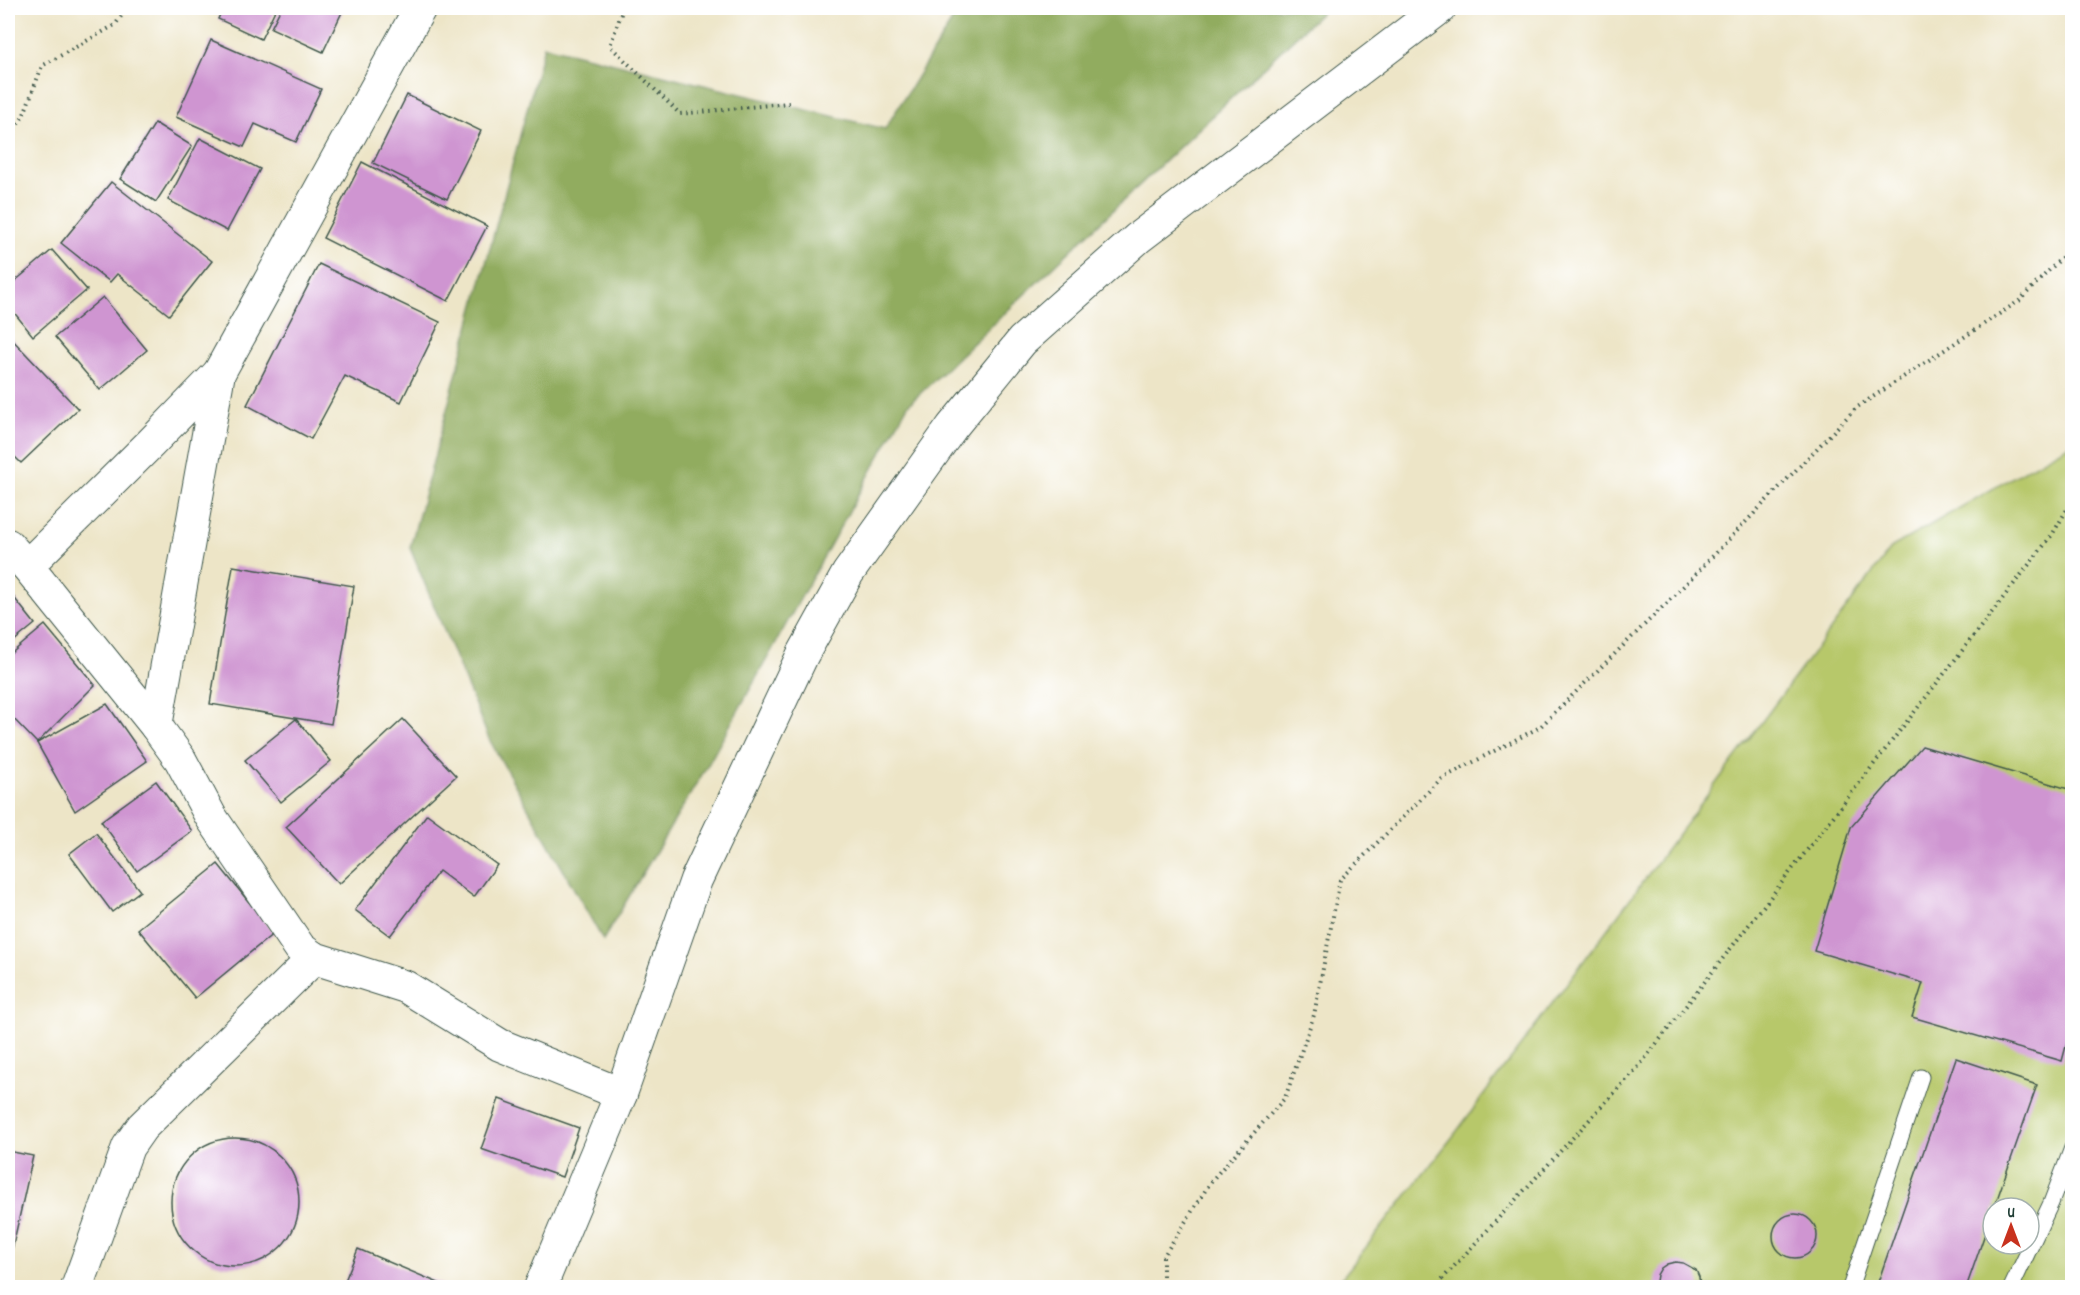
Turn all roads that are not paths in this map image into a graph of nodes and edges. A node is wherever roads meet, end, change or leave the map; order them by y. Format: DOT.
graph roads {
  1 [pos="420,8"];
  2 [pos="1440,8"];
  3 [pos="219,373"];
  4 [pos="17,555"];
  5 [pos="156,726"];
  6 [pos="314,958"];
  7 [pos="1921,1077"];
  8 [pos="621,1094"];
  9 [pos="2073,1148"];
  10 [pos="77,1287"];
  11 [pos="540,1287"];
  12 [pos="1850,1287"];
  13 [pos="2011,1287"];
  1 -- 3 [label="street"];
  2 -- 8 [label="street"];
  3 -- 4 [label="street"];
  3 -- 5 [label="street"];
  4 -- 5 [label="street"];
  5 -- 6 [label="street"];
  6 -- 8 [label="street"];
  6 -- 10 [label="street"];
  7 -- 12 [label="lane"];
  8 -- 11 [label="street"];
  9 -- 13 [label="lane"];
}
